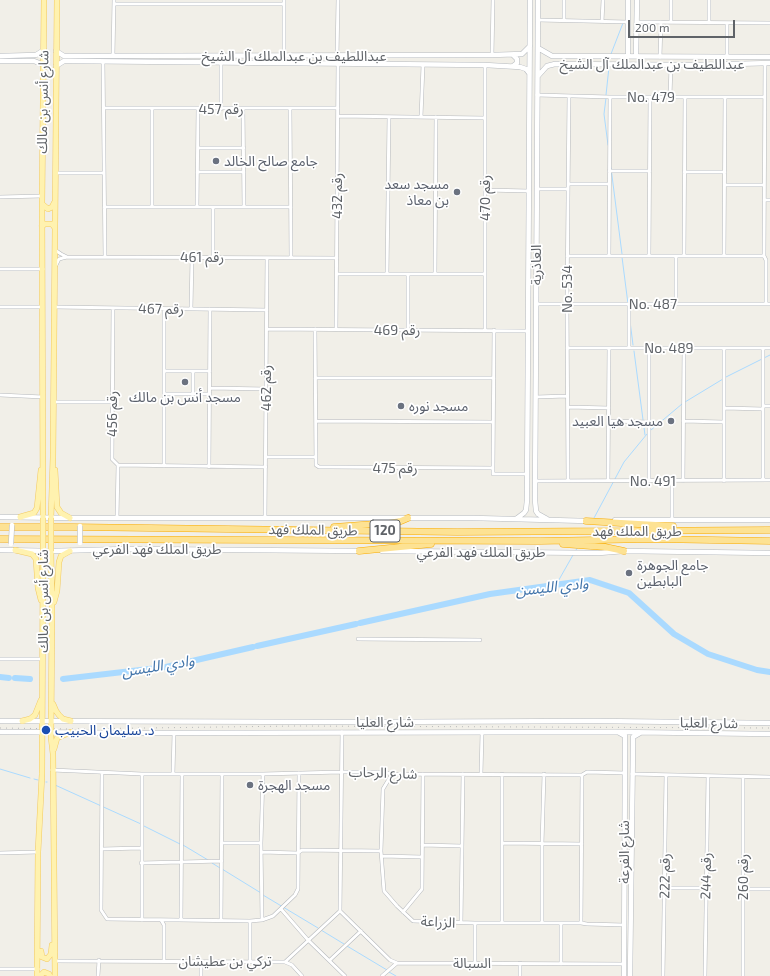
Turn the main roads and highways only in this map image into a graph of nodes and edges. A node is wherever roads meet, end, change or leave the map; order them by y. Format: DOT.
graph roads {
  1 [pos="44,0"];
  2 [pos="56,0"];
  3 [pos="55,200"];
  4 [pos="42,204"];
  5 [pos="42,226"];
  6 [pos="55,228"];
  7 [pos="43,457"];
  8 [pos="53,457"];
  9 [pos="20,517"];
  10 [pos="70,518"];
  11 [pos="408,518"];
  12 [pos="586,522"];
  13 [pos="0,527"];
  14 [pos="324,530"];
  15 [pos="708,530"];
  16 [pos="770,530"];
  17 [pos="0,539"];
  18 [pos="459,540"];
  19 [pos="540,541"];
  20 [pos="770,541"];
  21 [pos="15,550"];
  22 [pos="624,550"];
  23 [pos="70,551"];
  24 [pos="359,551"];
  25 [pos="43,609"];
  26 [pos="52,609"];
  27 [pos="42,696"];
  28 [pos="51,699"];
  29 [pos="22,721"];
  30 [pos="71,721"];
  31 [pos="71,732"];
  32 [pos="53,754"];
  33 [pos="54,904"];
  34 [pos="38,908"];
  35 [pos="39,976"];
  36 [pos="50,976"];
  37 [pos="55,976"];
  1 -- 4 [label="main road, شارع أنس بن مالك"];
  2 -- 3 [label="main road, شارع أنس بن مالك"];
  3 -- 4 [label="main road"];
  3 -- 6 [label="main road, شارع أنس بن مالك"];
  4 -- 5 [label="main road, شارع أنس بن مالك"];
  5 -- 6 [label="main road"];
  5 -- 7 [label="main road, شارع أنس بن مالك"];
  6 -- 8 [label="main road, شارع أنس بن مالك"];
  7 -- 9 [label="main road"];
  7 -- 25 [label="main road, شارع أنس بن مالك, bridge"];
  8 -- 10 [label="main road"];
  8 -- 26 [label="main road, شارع أنس بن مالك, bridge"];
  11 -- 14 [label="highway"];
  12 -- 15 [label="highway"];
  13 -- 14 [label="highway, طريق الملك فهد / 120"];
  14 -- 15 [label="highway, طريق الملك فهد / 120"];
  15 -- 16 [label="highway, طريق الملك فهد / 120"];
  17 -- 18 [label="highway, طريق الملك فهد / 120"];
  18 -- 19 [label="highway, طريق الملك فهد / 120"];
  18 -- 24 [label="highway"];
  19 -- 20 [label="highway, طريق الملك فهد / 120"];
  19 -- 22 [label="highway"];
  21 -- 25 [label="main road"];
  23 -- 26 [label="main road"];
  25 -- 27 [label="main road, شارع أنس بن مالك"];
  26 -- 28 [label="main road"];
  27 -- 29 [label="main road"];
  27 -- 34 [label="main road, شارع أنس بن مالك"];
  28 -- 30 [label="main road"];
  28 -- 32 [label="main road"];
  31 -- 32 [label="main road"];
  32 -- 33 [label="main road"];
  33 -- 34 [label="main road"];
  33 -- 37 [label="main road"];
  34 -- 35 [label="main road, شارع أنس بن مالك"];
  35 -- 36 [label="main road"];
}
